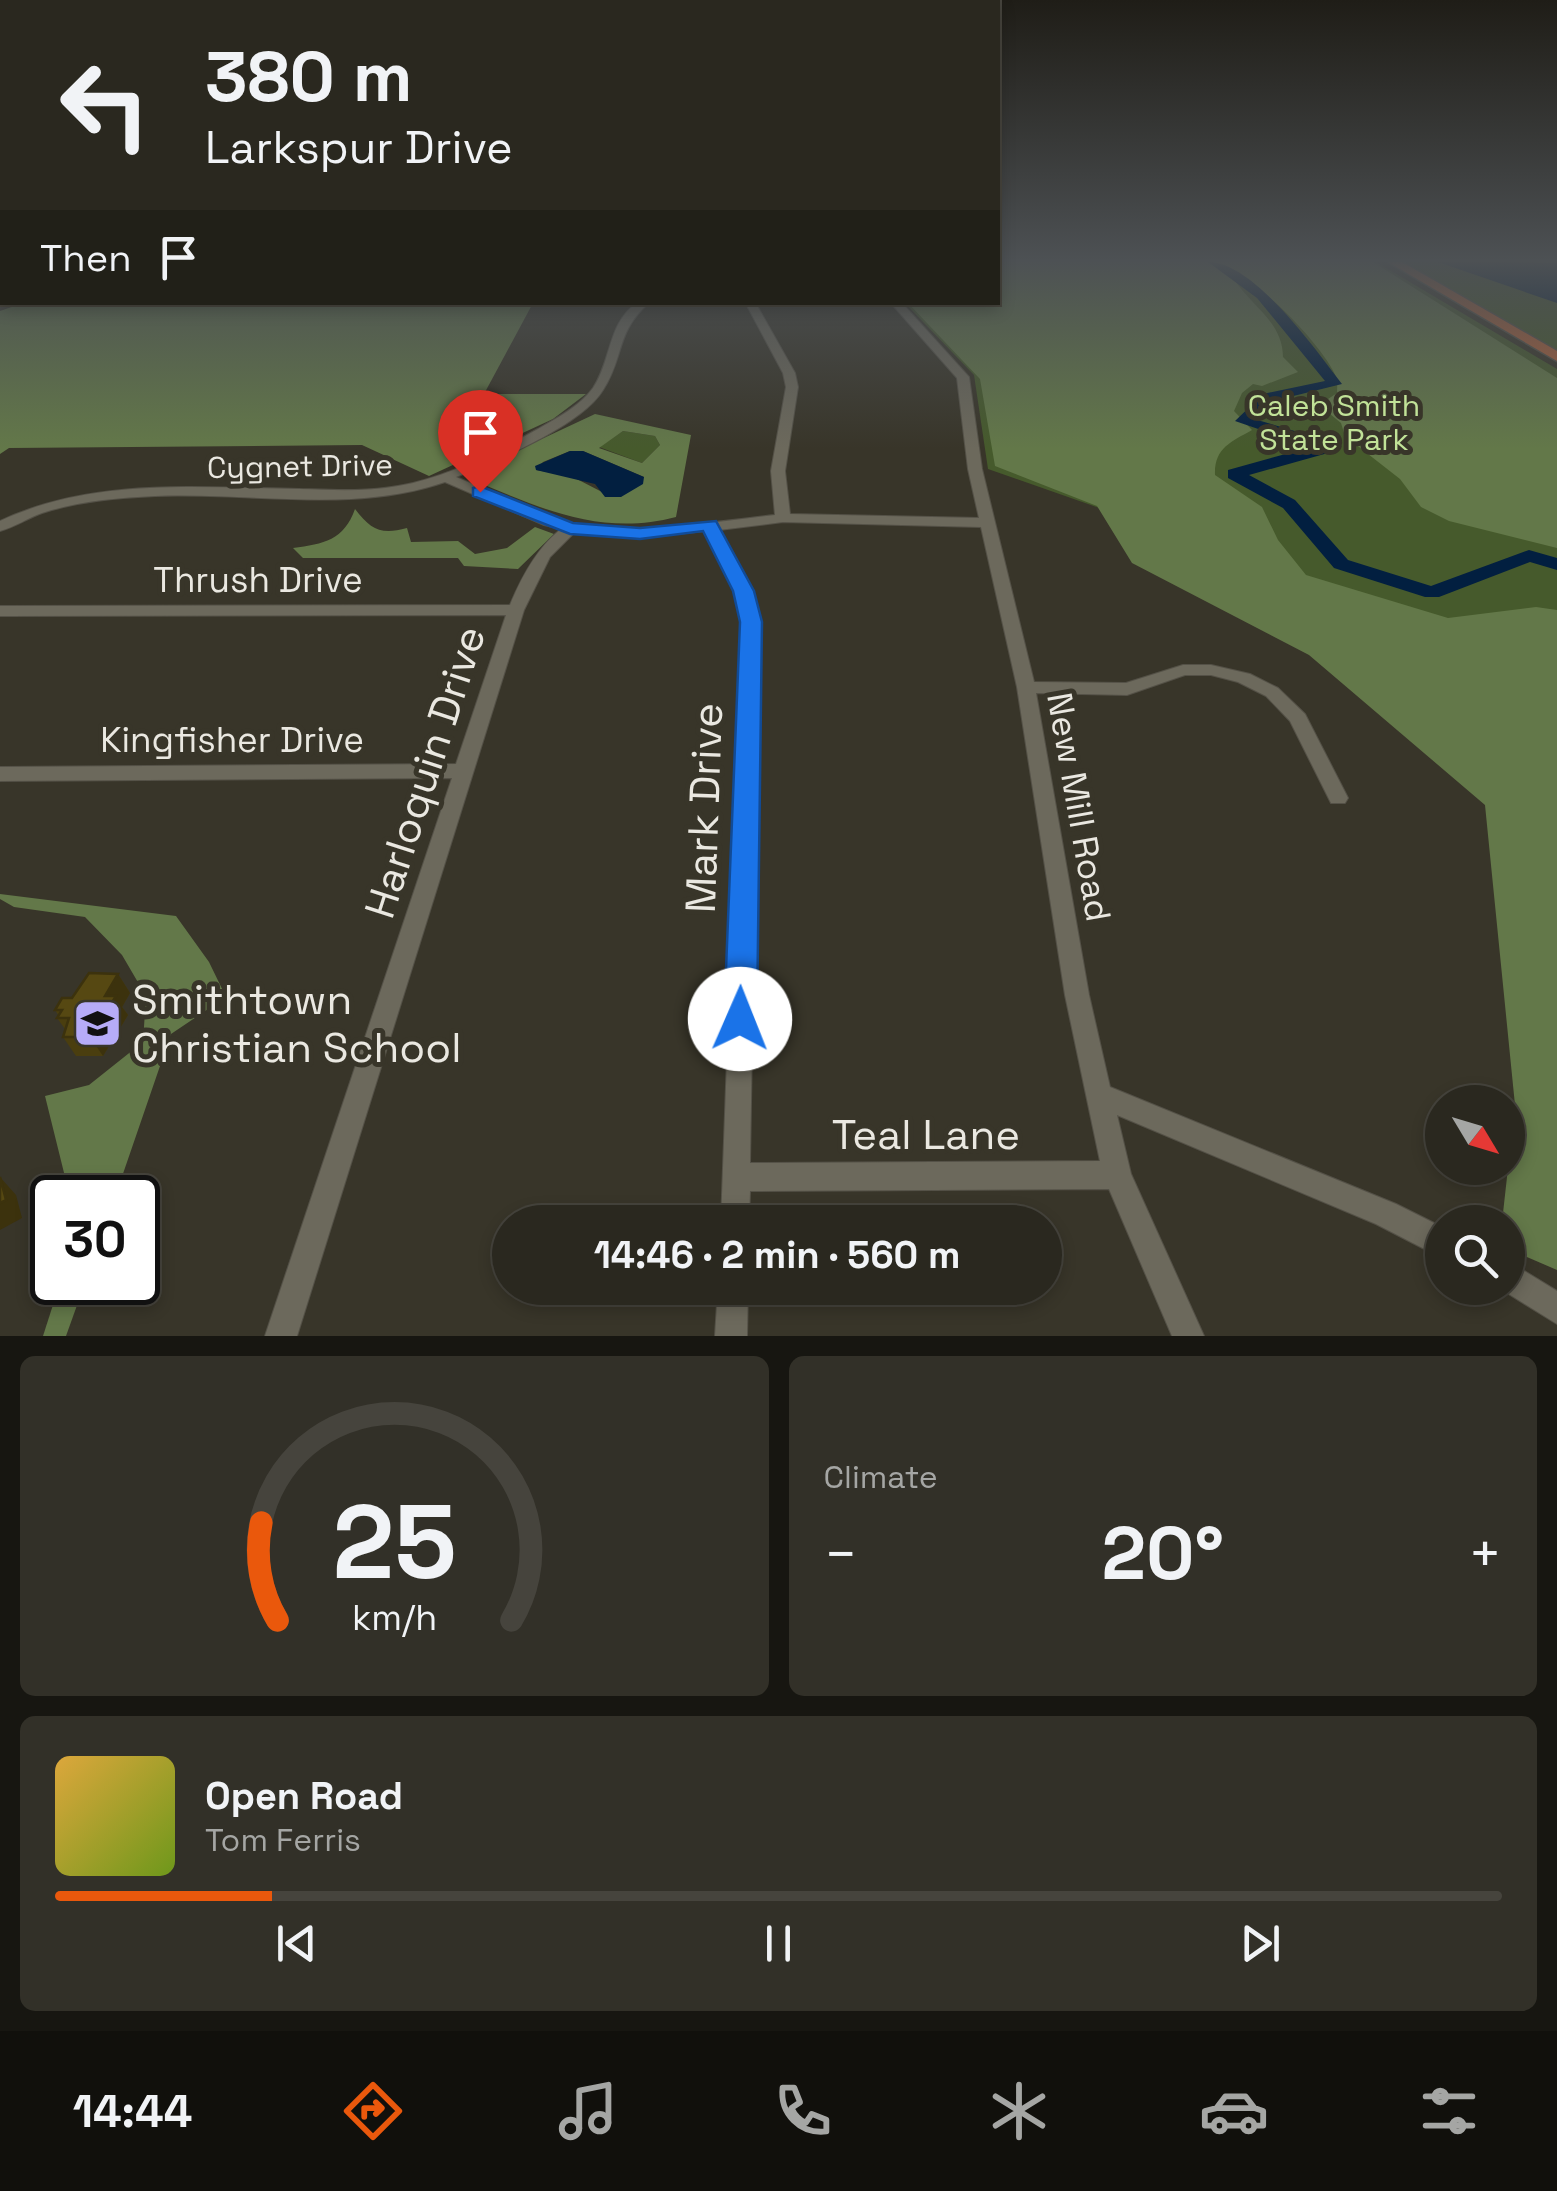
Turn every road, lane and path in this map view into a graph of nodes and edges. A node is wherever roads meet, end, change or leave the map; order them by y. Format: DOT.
graph roads {
  1 [pos="623,324"];
  2 [pos="762,324"];
  3 [pos="916,324"];
  4 [pos="1501,324"];
  5 [pos="1557,357"];
  6 [pos="444,477"];
  7 [pos="784,518"];
  8 [pos="987,523"];
  9 [pos="709,525"];
  10 [pos="0,526"];
  11 [pos="570,528"];
  12 [pos="516,610"];
  13 [pos="0,611"];
  14 [pos="1026,687"];
  15 [pos="464,771"];
  16 [pos="0,774"];
  17 [pos="1338,798"];
  18 [pos="1102,1096"];
  19 [pos="1117,1175"];
  20 [pos="736,1177"];
  21 [pos="735,1205"];
  22 [pos="1425,1234"];
  23 [pos="1525,1287"];
  24 [pos="732,1305"];
  25 [pos="1557,1309"];
  26 [pos="281,1336"];
  27 [pos="731,1336"];
  28 [pos="1188,1336"];
  1 -- 6 [label="street, Cygnet Drive"];
  2 -- 7 [label="street"];
  3 -- 8 [label="street, New Mill Road"];
  4 -- 5 [label="main road"];
  6 -- 10 [label="street, Cygnet Drive"];
  6 -- 11 [label="street"];
  7 -- 8 [label="street"];
  7 -- 9 [label="street"];
  8 -- 14 [label="street, New Mill Road"];
  9 -- 11 [label="street"];
  9 -- 20 [label="street, Mark Drive"];
  11 -- 12 [label="street, Harloquin Drive"];
  12 -- 13 [label="street, Thrush Drive"];
  12 -- 15 [label="street, Harloquin Drive"];
  14 -- 17 [label="street"];
  14 -- 18 [label="street, New Mill Road"];
  15 -- 16 [label="street, Kingfisher Drive"];
  15 -- 26 [label="street, Harloquin Drive"];
  18 -- 19 [label="street, New Mill Road"];
  18 -- 22 [label="street"];
  19 -- 20 [label="street, Teal Lane"];
  19 -- 28 [label="street, New Mill Road"];
  20 -- 21 [label="street, Mark Drive"];
  23 -- 25 [label="street"];
  24 -- 27 [label="street"];
}
